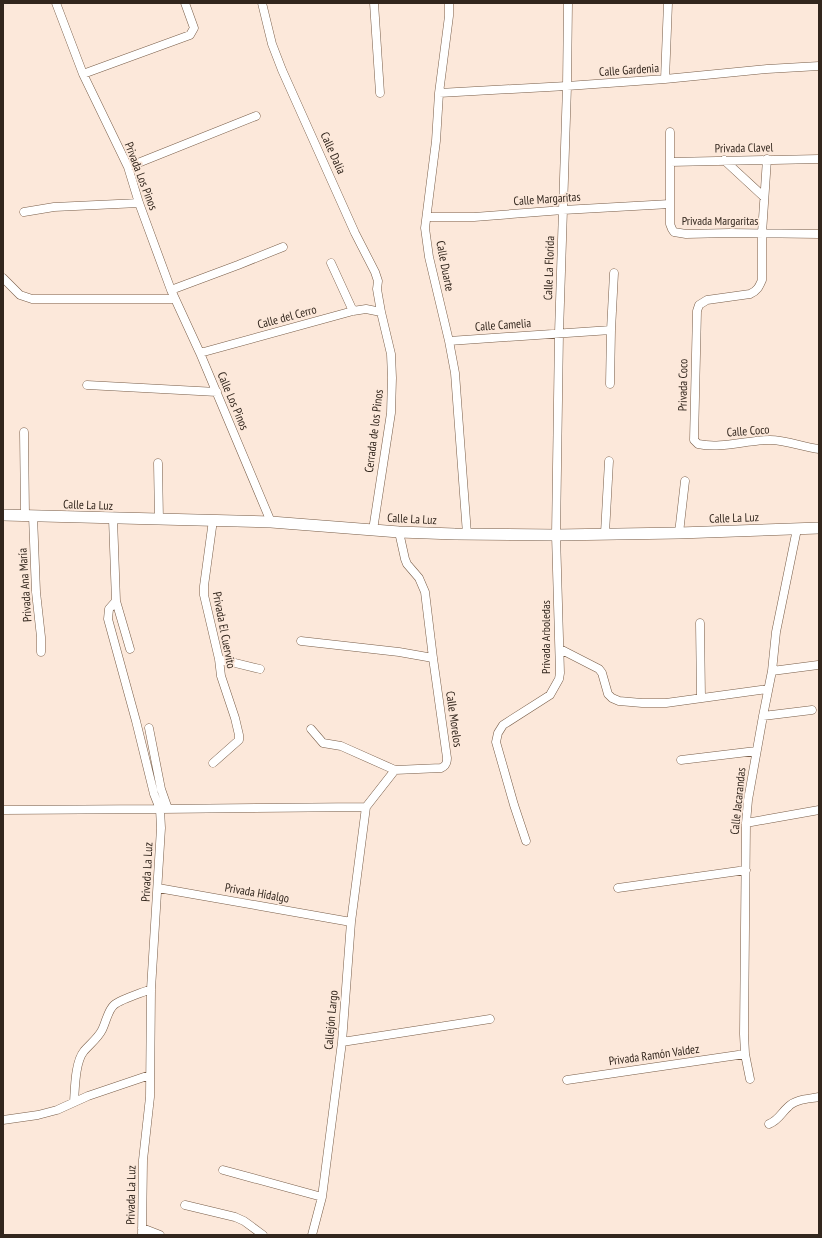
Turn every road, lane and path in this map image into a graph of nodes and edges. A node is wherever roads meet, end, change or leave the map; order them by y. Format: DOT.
graph roads {
  1 [pos="56,3"];
  2 [pos="186,3"];
  3 [pos="262,3"];
  4 [pos="374,3"];
  5 [pos="448,3"];
  6 [pos="568,3"];
  7 [pos="668,3"];
  8 [pos="819,66"];
  9 [pos="83,74"];
  10 [pos="666,80"];
  11 [pos="567,86"];
  12 [pos="380,93"];
  13 [pos="439,93"];
  14 [pos="256,116"];
  15 [pos="670,132"];
  16 [pos="767,159"];
  17 [pos="819,159"];
  18 [pos="724,160"];
  19 [pos="670,162"];
  20 [pos="128,167"];
  21 [pos="764,197"];
  22 [pos="139,203"];
  23 [pos="670,204"];
  24 [pos="563,210"];
  25 [pos="24,212"];
  26 [pos="426,217"];
  27 [pos="762,233"];
  28 [pos="819,234"];
  29 [pos="283,247"];
  30 [pos="331,263"];
  31 [pos="614,273"];
  32 [pos="3,278"];
  33 [pos="171,290"];
  34 [pos="175,299"];
  35 [pos="353,311"];
  36 [pos="381,312"];
  37 [pos="611,330"];
  38 [pos="559,333"];
  39 [pos="449,341"];
  40 [pos="200,353"];
  41 [pos="610,384"];
  42 [pos="87,385"];
  43 [pos="217,392"];
  44 [pos="24,432"];
  45 [pos="702,445"];
  46 [pos="819,449"];
  47 [pos="609,461"];
  48 [pos="158,463"];
  49 [pos="685,481"];
  50 [pos="3,515"];
  51 [pos="29,516"];
  52 [pos="113,519"];
  53 [pos="158,520"];
  54 [pos="213,520"];
  55 [pos="271,522"];
  56 [pos="819,528"];
  57 [pos="797,529"];
  58 [pos="373,530"];
  59 [pos="399,532"];
  60 [pos="679,533"];
  61 [pos="467,534"];
  62 [pos="556,534"];
  63 [pos="605,534"];
  64 [pos="116,601"];
  65 [pos="700,624"];
  66 [pos="301,641"];
  67 [pos="130,649"];
  68 [pos="560,649"];
  69 [pos="41,652"];
  70 [pos="433,658"];
  71 [pos="219,659"];
  72 [pos="818,665"];
  73 [pos="260,669"];
  74 [pos="772,671"];
  75 [pos="768,689"];
  76 [pos="701,698"];
  77 [pos="812,710"];
  78 [pos="763,716"];
  79 [pos="149,728"];
  80 [pos="312,729"];
  81 [pos="756,751"];
  82 [pos="681,760"];
  83 [pos="213,763"];
  84 [pos="395,770"];
  85 [pos="366,807"];
  86 [pos="164,809"];
  87 [pos="3,810"];
  88 [pos="819,810"];
  89 [pos="746,823"];
  90 [pos="526,841"];
  91 [pos="746,870"];
  92 [pos="158,888"];
  93 [pos="618,888"];
  94 [pos="352,922"];
  95 [pos="151,989"];
  96 [pos="490,1019"];
  97 [pos="342,1042"];
  98 [pos="745,1054"];
  99 [pos="150,1076"];
  100 [pos="750,1079"];
  101 [pos="567,1080"];
  102 [pos="819,1097"];
  103 [pos="74,1102"];
  104 [pos="3,1120"];
  105 [pos="769,1124"];
  106 [pos="223,1170"];
  107 [pos="322,1197"];
  108 [pos="186,1205"];
  109 [pos="142,1232"];
  110 [pos="160,1235"];
  111 [pos="263,1235"];
  112 [pos="312,1235"];
  1 -- 9 [label="street, Privada Los Pinos"];
  2 -- 9 [label="street"];
  3 -- 36 [label="street, Calle Dalia"];
  4 -- 12 [label="street"];
  5 -- 13 [label="street, Calle Duarte"];
  6 -- 11 [label="street, Calle La Florida"];
  7 -- 10 [label="street"];
  8 -- 10 [label="street, Calle Gardenia"];
  9 -- 20 [label="street, Privada Los Pinos"];
  10 -- 11 [label="street, Calle Gardenia"];
  11 -- 13 [label="street, Calle Gardenia"];
  11 -- 24 [label="street, Calle La Florida"];
  13 -- 26 [label="street, Calle Duarte"];
  14 -- 20 [label="street"];
  15 -- 19 [label="street, Privada Margaritas"];
  16 -- 17 [label="street, Privada Clavel"];
  16 -- 18 [label="street, Privada Clavel"];
  16 -- 21 [label="street"];
  18 -- 19 [label="street, Privada Clavel"];
  18 -- 21 [label="street"];
  19 -- 23 [label="street, Privada Margaritas"];
  20 -- 22 [label="street, Privada Los Pinos"];
  21 -- 27 [label="street"];
  22 -- 25 [label="street"];
  22 -- 33 [label="street, Privada Los Pinos"];
  23 -- 24 [label="street, Calle Margaritas"];
  23 -- 27 [label="street, Privada Margaritas"];
  24 -- 26 [label="street, Calle Margaritas"];
  24 -- 38 [label="street, Calle La Florida"];
  26 -- 39 [label="street, Calle Duarte"];
  27 -- 28 [label="street, Privada Margaritas"];
  27 -- 45 [label="street, Privada Coco"];
  29 -- 33 [label="street"];
  30 -- 35 [label="street"];
  31 -- 37 [label="street"];
  32 -- 34 [label="street"];
  33 -- 34 [label="street, Calle Los Pinos"];
  34 -- 40 [label="street, Calle Los Pinos"];
  35 -- 36 [label="street, Calle del Cerro"];
  35 -- 40 [label="street, Calle del Cerro"];
  36 -- 58 [label="street, Cerrada de los Pinos"];
  37 -- 38 [label="street, Calle Camelia"];
  37 -- 41 [label="street"];
  38 -- 39 [label="street, Calle Camelia"];
  38 -- 62 [label="street, Calle La Florida"];
  39 -- 61 [label="street, Calle Duarte"];
  40 -- 43 [label="street, Calle Los Pinos"];
  42 -- 43 [label="street"];
  43 -- 55 [label="street, Calle Los Pinos"];
  44 -- 51 [label="street, Privada Ana María"];
  45 -- 46 [label="street, Calle Coco"];
  47 -- 63 [label="street"];
  48 -- 53 [label="street"];
  49 -- 60 [label="street"];
  50 -- 51 [label="street, Calle La Luz"];
  51 -- 52 [label="street, Calle La Luz"];
  51 -- 69 [label="street, Privada Ana María"];
  52 -- 53 [label="street, Calle La Luz"];
  52 -- 64 [label="street, Privada La Luz"];
  53 -- 54 [label="street, Calle La Luz"];
  54 -- 55 [label="street, Calle La Luz"];
  54 -- 71 [label="street, Privada El Cuervito"];
  55 -- 58 [label="street, Calle La Luz"];
  56 -- 57 [label="street, Calle La Luz"];
  57 -- 60 [label="street, Calle La Luz"];
  57 -- 74 [label="street, Calle Jacarandas"];
  58 -- 59 [label="street, Calle La Luz"];
  59 -- 61 [label="street, Calle La Luz"];
  59 -- 70 [label="street, Calle Morelos"];
  60 -- 63 [label="street, Calle La Luz"];
  61 -- 62 [label="street, Calle La Luz"];
  62 -- 63 [label="street, Calle La Luz"];
  62 -- 68 [label="street, Privada Arboledas"];
  64 -- 67 [label="street"];
  64 -- 86 [label="street, Privada La Luz"];
  65 -- 76 [label="street"];
  66 -- 70 [label="street"];
  68 -- 76 [label="street"];
  68 -- 90 [label="street, Privada Arboledas"];
  70 -- 84 [label="street, Calle Morelos"];
  71 -- 73 [label="street"];
  71 -- 83 [label="street, Privada El Cuervito"];
  72 -- 74 [label="street"];
  74 -- 75 [label="street, Calle Jacarandas"];
  75 -- 76 [label="street"];
  75 -- 78 [label="street, Calle Jacarandas"];
  77 -- 78 [label="street"];
  78 -- 81 [label="street, Calle Jacarandas"];
  79 -- 86 [label="street"];
  80 -- 84 [label="street"];
  81 -- 82 [label="street"];
  81 -- 89 [label="street, Calle Jacarandas"];
  84 -- 85 [label="street"];
  85 -- 86 [label="street"];
  85 -- 94 [label="street, Callejón Largo"];
  86 -- 87 [label="street"];
  86 -- 92 [label="street, Privada La Luz"];
  88 -- 89 [label="street"];
  89 -- 91 [label="street, Calle Jacarandas"];
  91 -- 93 [label="street"];
  91 -- 98 [label="street, Calle Jacarandas"];
  92 -- 94 [label="street, Privada Hidalgo"];
  92 -- 95 [label="street, Privada La Luz"];
  94 -- 97 [label="street, Callejón Largo"];
  95 -- 99 [label="street, Privada La Luz"];
  95 -- 103 [label="street"];
  96 -- 97 [label="street"];
  97 -- 107 [label="street, Callejón Largo"];
  98 -- 100 [label="street, Calle Jacarandas"];
  98 -- 101 [label="street, Privada Ramón Valdez"];
  99 -- 103 [label="street"];
  99 -- 109 [label="street, Privada La Luz"];
  102 -- 105 [label="street"];
  103 -- 104 [label="street"];
  106 -- 107 [label="street"];
  107 -- 112 [label="street, Callejón Largo"];
  108 -- 111 [label="street"];
  109 -- 110 [label="street"];
}
